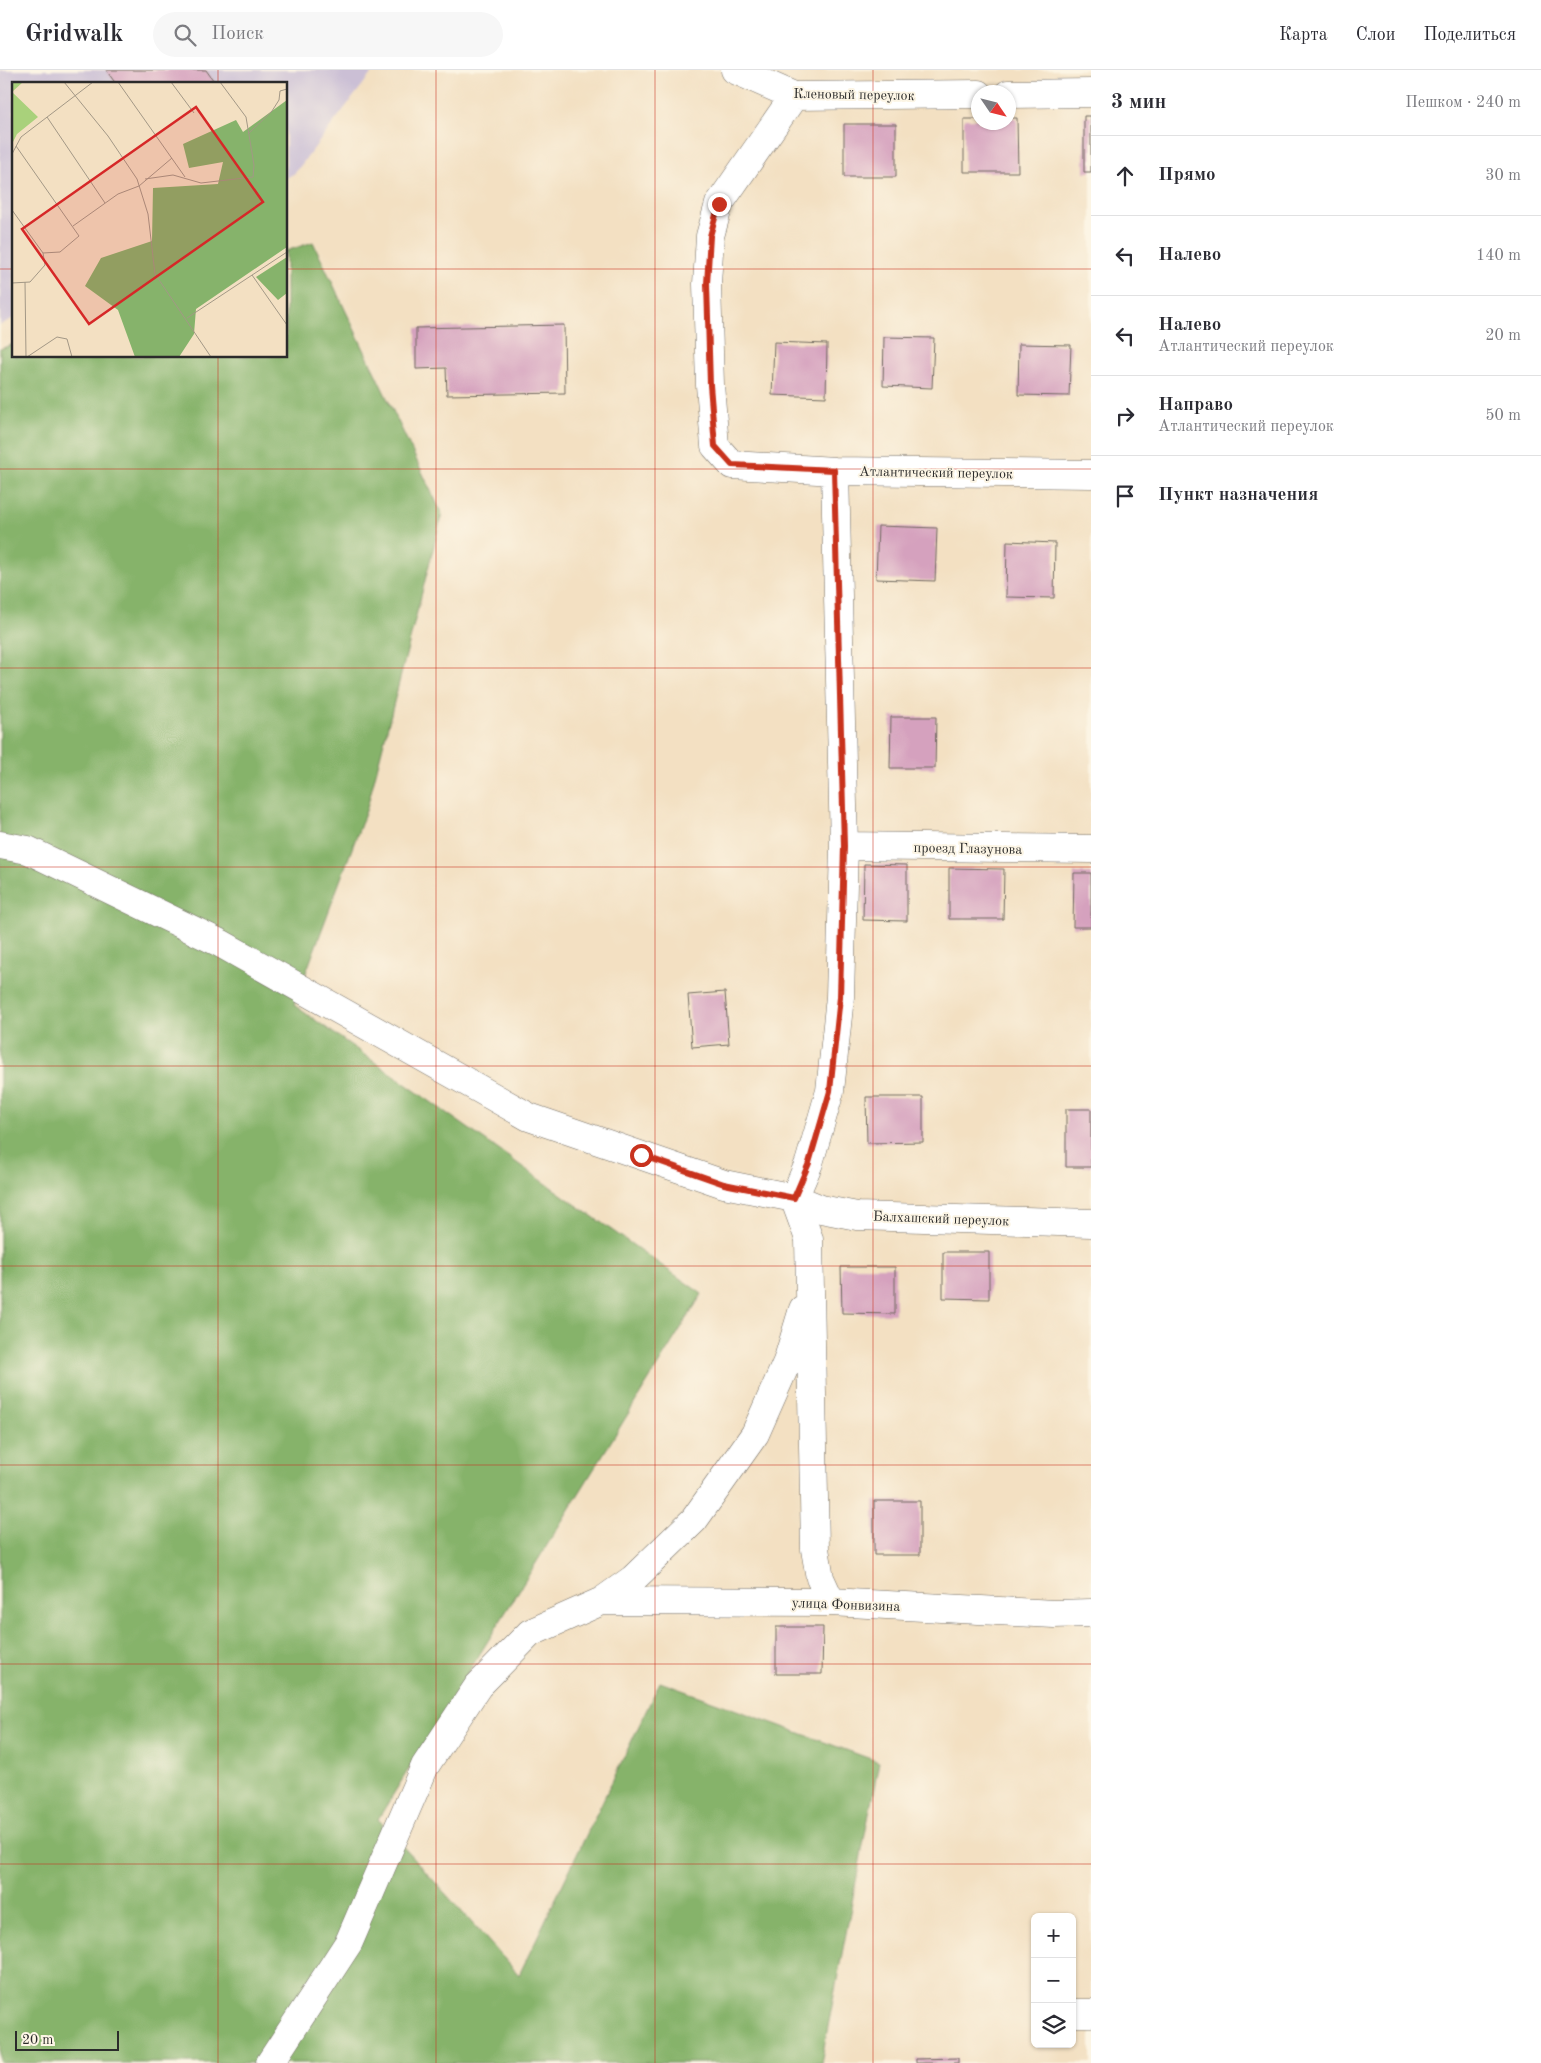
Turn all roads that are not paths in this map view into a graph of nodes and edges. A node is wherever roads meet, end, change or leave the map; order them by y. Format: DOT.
graph roads {
  1 [pos="735,70"];
  2 [pos="1091,93"];
  3 [pos="971,94"];
  4 [pos="1016,94"];
  5 [pos="794,96"];
  6 [pos="834,470"];
  7 [pos="1091,474"];
  8 [pos="0,845"];
  9 [pos="844,846"];
  10 [pos="1091,849"];
  11 [pos="794,1198"];
  12 [pos="1091,1223"];
  13 [pos="811,1284"];
  14 [pos="602,1601"];
  15 [pos="831,1602"];
  16 [pos="1091,1613"];
  17 [pos="1076,2013"];
  18 [pos="1091,2013"];
  19 [pos="270,2063"];
  1 -- 5 [label="street, Кленовый переулок"];
  2 -- 4 [label="street"];
  3 -- 5 [label="street, Кленовый переулок"];
  5 -- 6 [label="street, Атлантический переулок"];
  6 -- 7 [label="street, Атлантический переулок"];
  6 -- 9 [label="street"];
  8 -- 11 [label="street, Балхашский переулок"];
  9 -- 10 [label="street, проезд Глазунова"];
  9 -- 11 [label="street"];
  11 -- 12 [label="street, Балхашский переулок"];
  11 -- 13 [label="street"];
  13 -- 14 [label="street"];
  13 -- 15 [label="street"];
  14 -- 15 [label="street, улица Фонвизина"];
  14 -- 19 [label="street"];
  15 -- 16 [label="street, улица Фонвизина"];
  17 -- 18 [label="street"];
}
